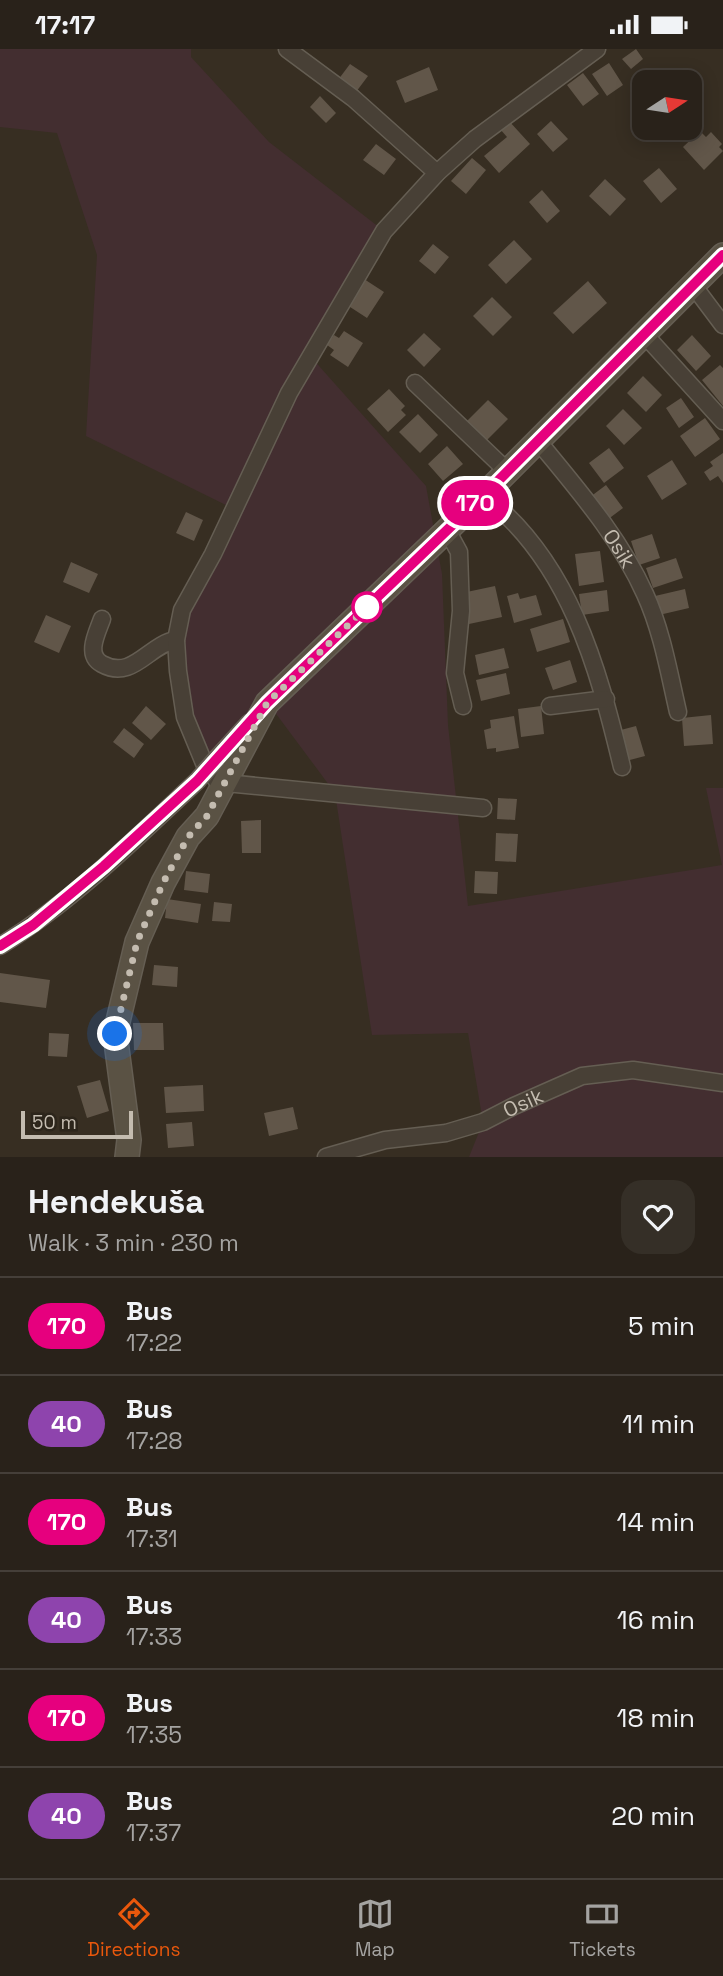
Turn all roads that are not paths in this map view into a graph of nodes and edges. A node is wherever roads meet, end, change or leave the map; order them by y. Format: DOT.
graph roads {
  1 [pos="287,49"];
  2 [pos="597,49"];
  3 [pos="437,173"];
  4 [pos="723,255"];
  5 [pos="693,285"];
  6 [pos="723,325"];
  7 [pos="644,334"];
  8 [pos="415,383"];
  9 [pos="723,421"];
  10 [pos="538,441"];
  11 [pos="507,471"];
  12 [pos="483,495"];
  13 [pos="447,530"];
  14 [pos="102,619"];
  15 [pos="176,640"];
  16 [pos="606,699"];
  17 [pos="267,703"];
  18 [pos="463,706"];
  19 [pos="550,706"];
  20 [pos="678,712"];
  21 [pos="622,767"];
  22 [pos="224,786"];
  23 [pos="483,808"];
  24 [pos="0,946"];
  25 [pos="723,1083"];
  26 [pos="127,1157"];
  27 [pos="326,1157"];
  1 -- 3 [label="street"];
  2 -- 3 [label="street"];
  3 -- 15 [label="street"];
  4 -- 5 [label="main road"];
  5 -- 6 [label="street"];
  5 -- 7 [label="main road"];
  7 -- 9 [label="street"];
  7 -- 10 [label="main road"];
  8 -- 11 [label="street"];
  10 -- 11 [label="main road"];
  10 -- 20 [label="street, Osik"];
  11 -- 12 [label="main road"];
  12 -- 13 [label="main road"];
  12 -- 16 [label="street"];
  13 -- 17 [label="main road"];
  13 -- 18 [label="street"];
  14 -- 15 [label="street"];
  15 -- 22 [label="street"];
  16 -- 19 [label="street"];
  16 -- 21 [label="street"];
  17 -- 22 [label="main road"];
  17 -- 24 [label="street, bridge"];
  22 -- 23 [label="street"];
  22 -- 26 [label="main road"];
  25 -- 27 [label="street, Osik"];
}
